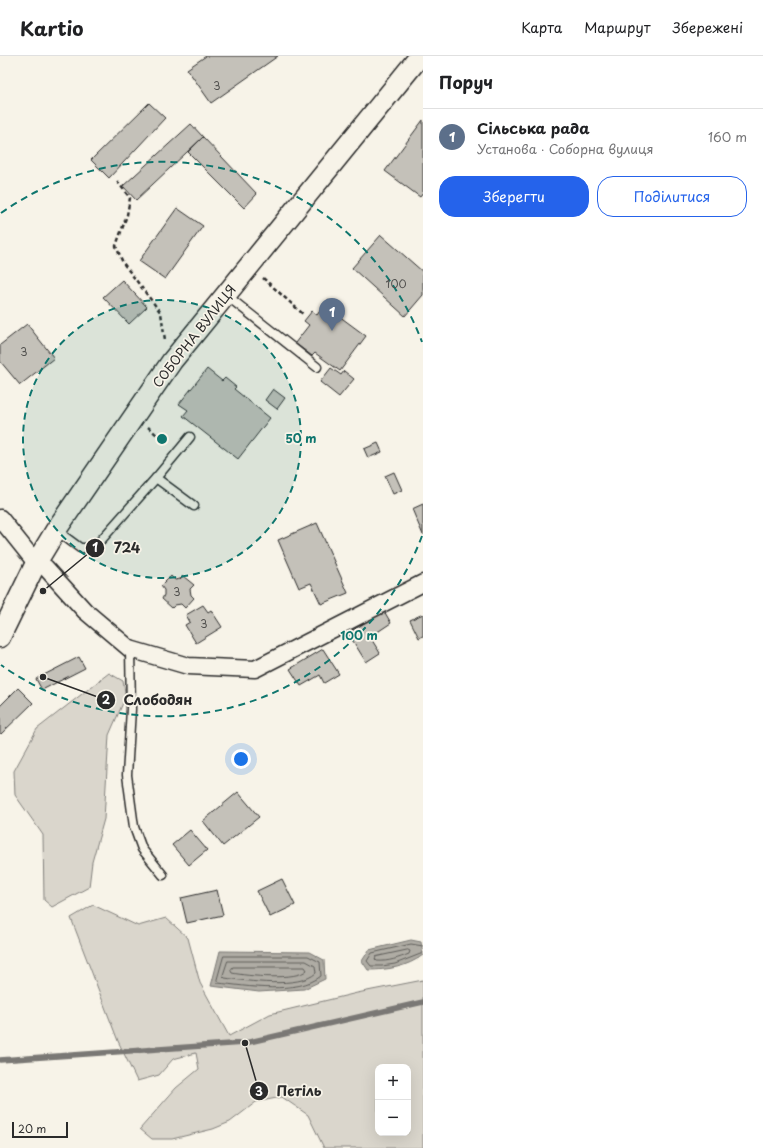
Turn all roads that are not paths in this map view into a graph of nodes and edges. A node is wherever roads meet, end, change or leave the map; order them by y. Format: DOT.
graph roads {
  1 [pos="420,56"];
  2 [pos="226,296"];
  3 [pos="317,367"];
  4 [pos="190,437"];
  5 [pos="156,478"];
  6 [pos="194,506"];
  7 [pos="0,518"];
  8 [pos="56,530"];
  9 [pos="36,563"];
  10 [pos="423,583"];
  11 [pos="0,637"];
  12 [pos="130,649"];
  13 [pos="163,875"];
  1 -- 2 [label="street, СОБОРНА ВУЛИЦЯ"];
  2 -- 3 [label="lane"];
  2 -- 8 [label="street, СОБОРНА ВУЛИЦЯ"];
  4 -- 5 [label="lane"];
  5 -- 6 [label="lane"];
  5 -- 8 [label="lane"];
  7 -- 9 [label="street"];
  8 -- 9 [label="street, СОБОРНА ВУЛИЦЯ"];
  9 -- 11 [label="street, СОБОРНА ВУЛИЦЯ"];
  9 -- 12 [label="street"];
  10 -- 12 [label="street"];
  12 -- 13 [label="lane"];
}
